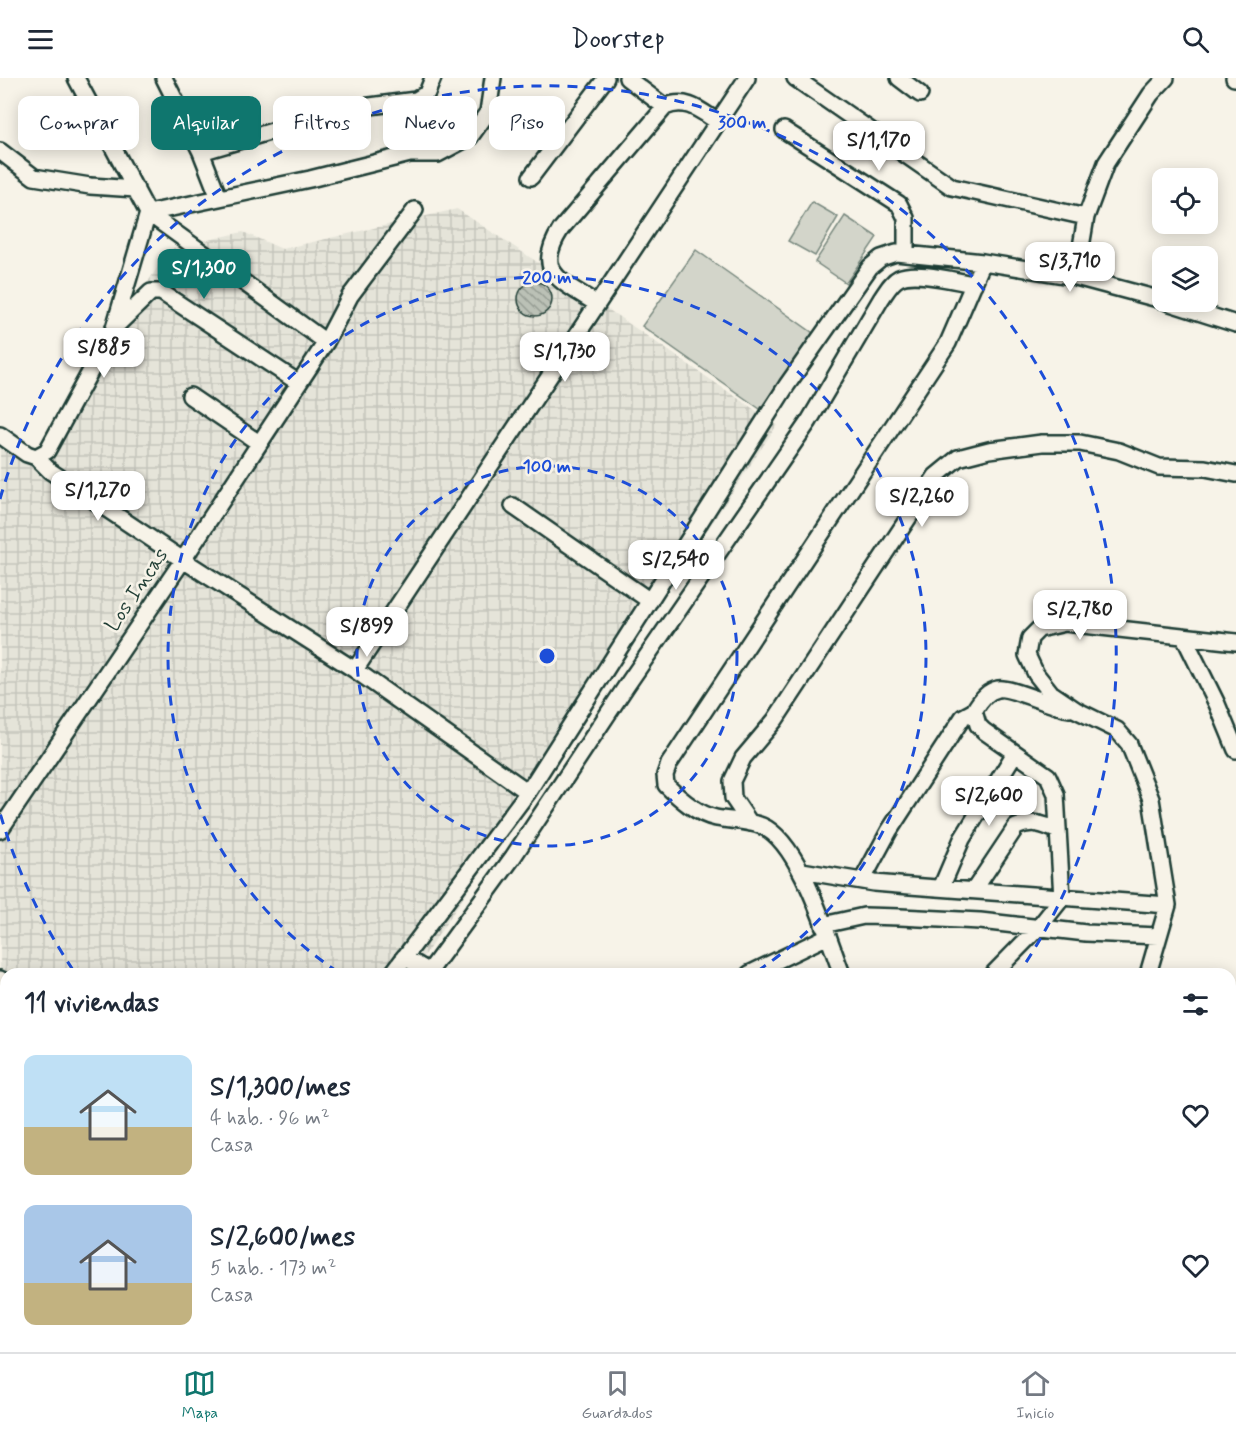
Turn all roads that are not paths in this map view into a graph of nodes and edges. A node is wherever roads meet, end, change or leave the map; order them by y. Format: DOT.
graph roads {
  1 [pos="76,78"];
  2 [pos="164,78"];
  3 [pos="434,78"];
  4 [pos="493,78"];
  5 [pos="606,78"];
  6 [pos="627,78"];
  7 [pos="747,78"];
  8 [pos="795,78"];
  9 [pos="899,78"];
  10 [pos="1166,78"];
  11 [pos="920,94"];
  12 [pos="665,106"];
  13 [pos="718,122"];
  14 [pos="784,130"];
  15 [pos="0,152"];
  16 [pos="201,152"];
  17 [pos="531,177"];
  18 [pos="136,189"];
  19 [pos="219,198"];
  20 [pos="415,210"];
  21 [pos="148,213"];
  22 [pos="1086,217"];
  23 [pos="906,254"];
  24 [pos="983,262"];
  25 [pos="1076,277"];
  26 [pos="974,284"];
  27 [pos="1152,297"];
  28 [pos="597,304"];
  29 [pos="1198,312"];
  30 [pos="1236,324"];
  31 [pos="114,328"];
  32 [pos="326,342"];
  33 [pos="299,383"];
  34 [pos="190,396"];
  35 [pos="0,435"];
  36 [pos="260,444"];
  37 [pos="36,457"];
  38 [pos="1236,474"];
  39 [pos="513,506"];
  40 [pos="183,560"];
  41 [pos="650,601"];
  42 [pos="1184,637"];
  43 [pos="1236,642"];
  44 [pos="355,670"];
  45 [pos="1076,710"];
  46 [pos="974,711"];
  47 [pos="1236,750"];
  48 [pos="1015,753"];
  49 [pos="528,792"];
  50 [pos="750,823"];
  51 [pos="0,830"];
  52 [pos="1058,831"];
  53 [pos="802,871"];
  54 [pos="862,881"];
  55 [pos="941,888"];
  56 [pos="974,890"];
  57 [pos="1062,898"];
  58 [pos="1168,905"];
  59 [pos="1039,927"];
  60 [pos="826,931"];
  61 [pos="1159,936"];
  62 [pos="404,957"];
  63 [pos="396,968"];
  64 [pos="423,968"];
  65 [pos="435,968"];
  66 [pos="760,968"];
  67 [pos="841,968"];
  68 [pos="999,968"];
  69 [pos="1150,968"];
  1 -- 18 [label="street"];
  2 -- 16 [label="street"];
  3 -- 16 [label="street"];
  4 -- 19 [label="street"];
  5 -- 17 [label="street"];
  6 -- 12 [label="street"];
  7 -- 13 [label="street"];
  8 -- 22 [label="street"];
  9 -- 11 [label="street"];
  10 -- 22 [label="street"];
  12 -- 13 [label="street"];
  12 -- 28 [label="street"];
  13 -- 28 [label="street"];
  14 -- 23 [label="street"];
  15 -- 18 [label="street"];
  16 -- 19 [label="street"];
  18 -- 21 [label="street"];
  19 -- 21 [label="street"];
  20 -- 32 [label="street, Los Incas"];
  21 -- 31 [label="street"];
  21 -- 32 [label="street"];
  22 -- 25 [label="street"];
  23 -- 24 [label="street"];
  23 -- 41 [label="street"];
  24 -- 25 [label="street"];
  24 -- 26 [label="street"];
  25 -- 27 [label="street"];
  26 -- 50 [label="street"];
  26 -- 65 [label="street"];
  28 -- 44 [label="street"];
  29 -- 30 [label="street"];
  31 -- 33 [label="street"];
  31 -- 37 [label="street"];
  32 -- 33 [label="street, Los Incas"];
  33 -- 36 [label="street, Los Incas"];
  34 -- 36 [label="street"];
  35 -- 37 [label="street"];
  36 -- 40 [label="street, Los Incas"];
  37 -- 40 [label="street"];
  38 -- 50 [label="street"];
  39 -- 41 [label="street"];
  40 -- 44 [label="street"];
  40 -- 51 [label="street, Los Incas"];
  41 -- 49 [label="street"];
  42 -- 43 [label="street"];
  42 -- 45 [label="street"];
  42 -- 47 [label="street"];
  44 -- 49 [label="street"];
  45 -- 46 [label="street"];
  45 -- 58 [label="street"];
  46 -- 48 [label="street"];
  46 -- 54 [label="street"];
  48 -- 52 [label="street"];
  48 -- 55 [label="street"];
  49 -- 62 [label="street"];
  50 -- 53 [label="street"];
  52 -- 56 [label="street"];
  52 -- 57 [label="street"];
  53 -- 54 [label="street"];
  53 -- 60 [label="street"];
  54 -- 55 [label="street"];
  55 -- 56 [label="street"];
  56 -- 57 [label="street"];
  57 -- 58 [label="street"];
  57 -- 59 [label="street"];
  58 -- 61 [label="street"];
  59 -- 60 [label="street"];
  59 -- 61 [label="street"];
  59 -- 68 [label="street"];
  60 -- 66 [label="street"];
  60 -- 67 [label="street"];
  61 -- 69 [label="street"];
  62 -- 63 [label="street"];
  62 -- 64 [label="street"];
}
